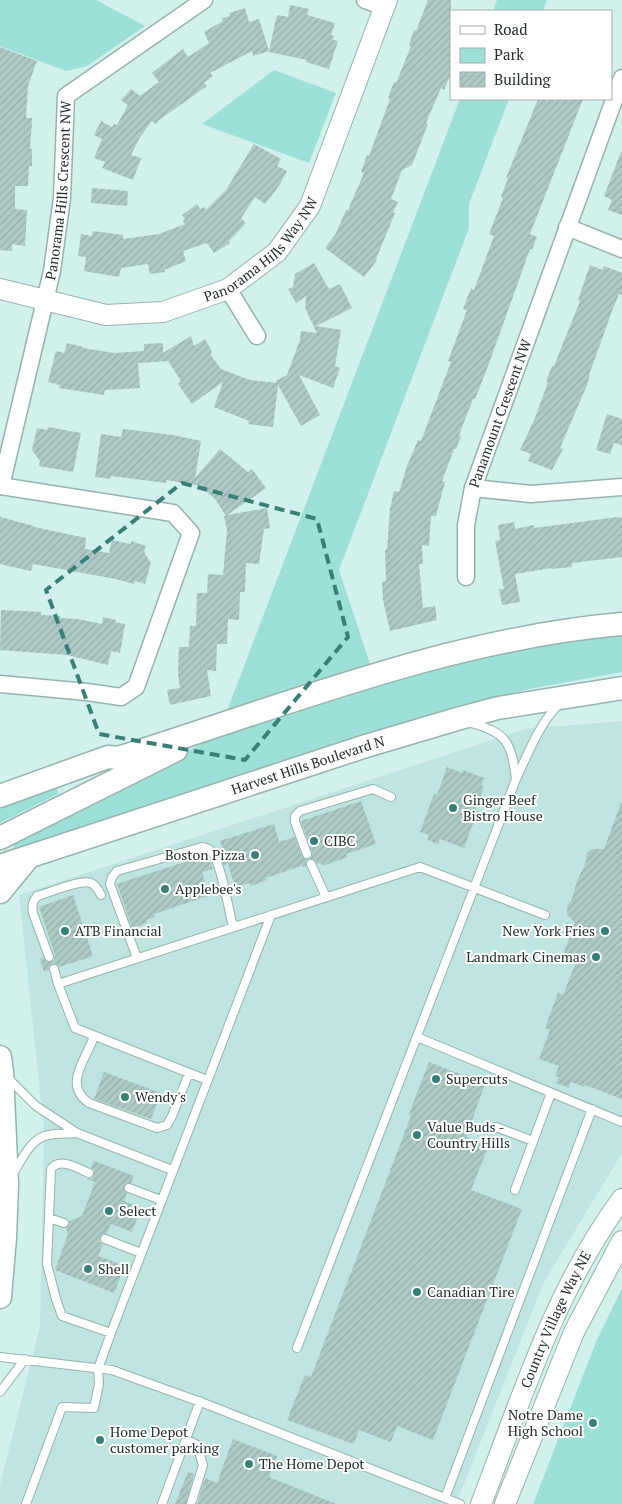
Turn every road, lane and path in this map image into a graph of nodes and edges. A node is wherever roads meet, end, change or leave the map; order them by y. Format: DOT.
graph roads {
  1 [pos="204,0"];
  2 [pos="365,0"];
  3 [pos="386,4"];
  4 [pos="622,78"];
  5 [pos="567,227"];
  6 [pos="622,249"];
  7 [pos="0,289"];
  8 [pos="228,289"];
  9 [pos="46,300"];
  10 [pos="257,336"];
  11 [pos="0,486"];
  12 [pos="622,487"];
  13 [pos="473,488"];
  14 [pos="466,578"];
  15 [pos="622,624"];
  16 [pos="0,684"];
  17 [pos="622,688"];
  18 [pos="566,697"];
  19 [pos="457,719"];
  20 [pos="221,725"];
  21 [pos="108,757"];
  22 [pos="516,779"];
  23 [pos="0,781"];
  24 [pos="0,796"];
  25 [pos="391,797"];
  26 [pos="0,838"];
  27 [pos="307,854"];
  28 [pos="29,857"];
  29 [pos="312,864"];
  30 [pos="0,866"];
  31 [pos="474,887"];
  32 [pos="0,892"];
  33 [pos="101,896"];
  34 [pos="326,897"];
  35 [pos="271,915"];
  36 [pos="545,915"];
  37 [pos="233,927"];
  38 [pos="49,957"];
  39 [pos="137,958"];
  40 [pos="54,969"];
  41 [pos="58,984"];
  42 [pos="94,1036"];
  43 [pos="417,1037"];
  44 [pos="1,1064"];
  45 [pos="189,1073"];
  46 [pos="207,1080"];
  47 [pos="550,1093"];
  48 [pos="592,1109"];
  49 [pos="622,1121"];
  50 [pos="496,1127"];
  51 [pos="77,1133"];
  52 [pos="533,1141"];
  53 [pos="172,1170"];
  54 [pos="89,1173"];
  55 [pos="7,1184"];
  56 [pos="129,1188"];
  57 [pos="515,1190"];
  58 [pos="622,1198"];
  59 [pos="161,1200"];
  60 [pos="49,1218"];
  61 [pos="64,1223"];
  62 [pos="104,1239"];
  63 [pos="622,1241"];
  64 [pos="141,1253"];
  65 [pos="0,1297"];
  66 [pos="111,1333"];
  67 [pos="297,1348"];
  68 [pos="0,1357"];
  69 [pos="25,1359"];
  70 [pos="98,1369"];
  71 [pos="0,1392"];
  72 [pos="200,1401"];
  73 [pos="186,1439"];
  74 [pos="444,1498"];
  75 [pos="26,1504"];
  76 [pos="162,1504"];
  77 [pos="191,1504"];
  78 [pos="460,1504"];
  79 [pos="481,1504"];
  80 [pos="505,1504"];
  1 -- 9 [label="street, Panorama Hills Crescent NW"];
  2 -- 3 [label="street"];
  3 -- 8 [label="street, Panorama Hills Way NW"];
  4 -- 5 [label="street, Panamount Crescent NW"];
  5 -- 6 [label="street"];
  5 -- 13 [label="street, Panamount Crescent NW"];
  7 -- 9 [label="street, Panorama Hills Way NW"];
  8 -- 9 [label="street, Panorama Hills Way NW"];
  8 -- 10 [label="street"];
  9 -- 11 [label="street"];
  11 -- 16 [label="street"];
  12 -- 13 [label="street, Panamount Crescent NW"];
  13 -- 14 [label="street"];
  15 -- 20 [label="main road"];
  17 -- 18 [label="main road, Harvest Hills Boulevard N"];
  18 -- 19 [label="main road, Harvest Hills Boulevard N"];
  18 -- 22 [label="lane"];
  19 -- 22 [label="lane"];
  19 -- 28 [label="main road, Harvest Hills Boulevard N"];
  20 -- 21 [label="main road"];
  20 -- 26 [label="main road"];
  21 -- 23 [label="main road"];
  21 -- 24 [label="main road"];
  22 -- 31 [label="lane"];
  25 -- 27 [label="lane"];
  28 -- 30 [label="main road, Harvest Hills Boulevard N"];
  28 -- 32 [label="main road"];
  29 -- 34 [label="lane"];
  31 -- 34 [label="lane"];
  31 -- 36 [label="lane"];
  31 -- 43 [label="lane"];
  33 -- 38 [label="lane"];
  34 -- 35 [label="lane"];
  35 -- 37 [label="lane"];
  35 -- 46 [label="lane"];
  37 -- 39 [label="lane"];
  37 -- 39 [label="lane"];
  39 -- 41 [label="lane"];
  40 -- 41 [label="lane"];
  41 -- 42 [label="lane"];
  42 -- 45 [label="lane"];
  42 -- 45 [label="lane"];
  43 -- 47 [label="lane"];
  43 -- 67 [label="lane"];
  44 -- 51 [label="lane"];
  44 -- 55 [label="main road"];
  45 -- 46 [label="lane"];
  46 -- 53 [label="lane"];
  47 -- 48 [label="lane"];
  47 -- 52 [label="lane"];
  48 -- 49 [label="lane"];
  48 -- 74 [label="lane"];
  50 -- 52 [label="lane"];
  51 -- 53 [label="lane"];
  51 -- 55 [label="lane"];
  52 -- 57 [label="lane"];
  53 -- 59 [label="lane"];
  54 -- 60 [label="lane"];
  55 -- 65 [label="main road"];
  56 -- 59 [label="lane"];
  58 -- 79 [label="street, Country Village Way NE"];
  59 -- 64 [label="lane"];
  60 -- 61 [label="lane"];
  60 -- 66 [label="lane"];
  62 -- 64 [label="lane"];
  63 -- 80 [label="street, Country Village Way NE"];
  64 -- 66 [label="lane"];
  66 -- 70 [label="lane"];
  68 -- 69 [label="lane"];
  69 -- 70 [label="lane"];
  69 -- 71 [label="lane"];
  70 -- 72 [label="lane"];
  70 -- 75 [label="lane"];
  72 -- 73 [label="lane"];
  72 -- 74 [label="lane"];
  73 -- 76 [label="lane"];
  73 -- 77 [label="lane"];
  74 -- 78 [label="lane"];
}
